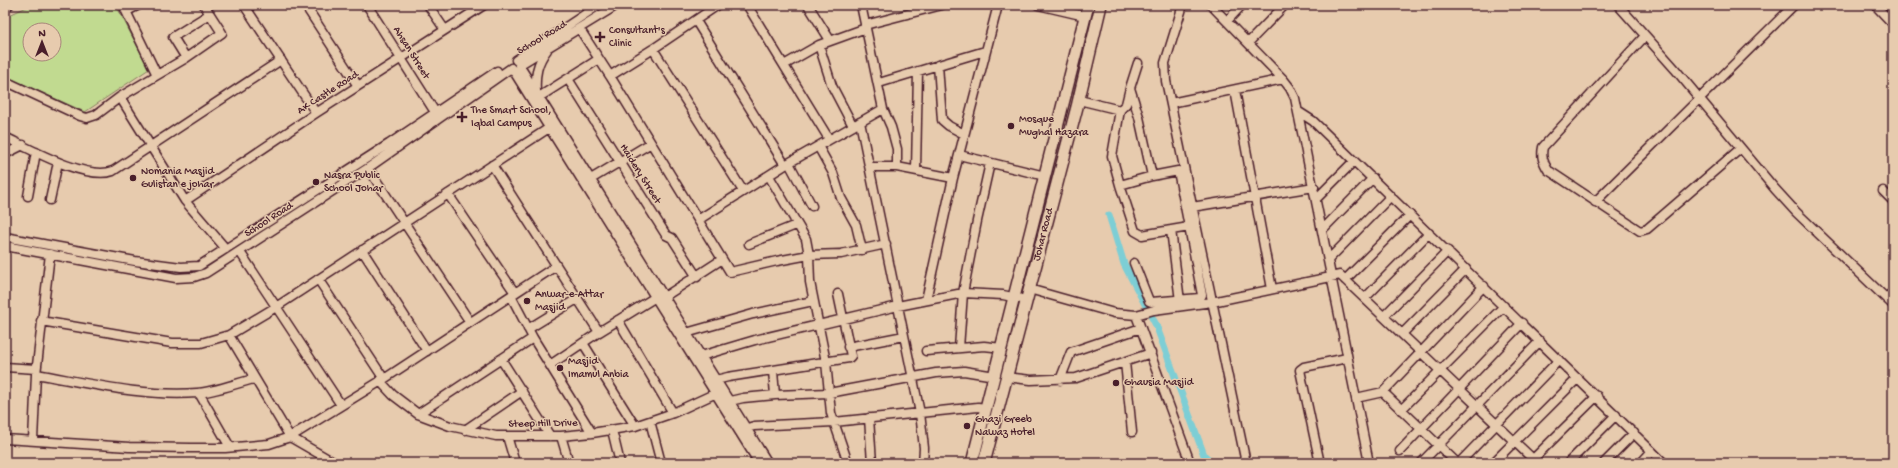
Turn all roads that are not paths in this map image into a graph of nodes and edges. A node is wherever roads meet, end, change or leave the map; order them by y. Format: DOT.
graph roads {
  1 [pos="9,5"];
  2 [pos="140,5"];
  3 [pos="204,5"];
  4 [pos="244,5"];
  5 [pos="305,5"];
  6 [pos="367,5"];
  7 [pos="428,5"];
  8 [pos="484,5"];
  9 [pos="599,5"];
  10 [pos="617,5"];
  11 [pos="718,5"];
  12 [pos="747,5"];
  13 [pos="808,5"];
  14 [pos="861,5"];
  15 [pos="942,5"];
  16 [pos="998,5"];
  17 [pos="1038,5"];
  18 [pos="1101,5"];
  19 [pos="1183,5"];
  20 [pos="1211,5"];
  21 [pos="1242,5"];
  22 [pos="1618,5"];
  23 [pos="1794,5"];
  24 [pos="1875,5"];
  25 [pos="1889,5"];
  26 [pos="5,7"];
  27 [pos="1283,7"];
  28 [pos="125,8"];
  29 [pos="1086,10"];
  30 [pos="1893,10"];
  31 [pos="210,14"];
  32 [pos="696,20"];
  33 [pos="1227,21"];
  34 [pos="1893,24"];
  35 [pos="866,26"];
  36 [pos="579,28"];
  37 [pos="445,30"];
  38 [pos="556,32"];
  39 [pos="1645,36"];
  40 [pos="561,40"];
  41 [pos="830,40"];
  42 [pos="1248,43"];
  43 [pos="819,45"];
  44 [pos="549,47"];
  45 [pos="653,49"];
  46 [pos="985,51"];
  47 [pos="186,58"];
  48 [pos="402,58"];
  49 [pos="599,59"];
  50 [pos="281,60"];
  51 [pos="1138,63"];
  52 [pos="513,65"];
  53 [pos="784,65"];
  54 [pos="938,65"];
  55 [pos="918,71"];
  56 [pos="157,75"];
  57 [pos="610,76"];
  58 [pos="568,79"];
  59 [pos="1283,79"];
  60 [pos="5,81"];
  61 [pos="878,83"];
  62 [pos="358,86"];
  63 [pos="1130,88"];
  64 [pos="1235,90"];
  65 [pos="538,94"];
  66 [pos="120,97"];
  67 [pos="1698,98"];
  68 [pos="1079,100"];
  69 [pos="1170,103"];
  70 [pos="883,109"];
  71 [pos="1120,110"];
  72 [pos="435,112"];
  73 [pos="1299,112"];
  74 [pos="316,113"];
  75 [pos="856,124"];
  76 [pos="549,128"];
  77 [pos="964,134"];
  78 [pos="5,137"];
  79 [pos="829,139"];
  80 [pos="651,143"];
  81 [pos="23,145"];
  82 [pos="150,146"];
  83 [pos="818,146"];
  84 [pos="391,147"];
  85 [pos="1740,148"];
  86 [pos="36,152"];
  87 [pos="5,154"];
  88 [pos="958,155"];
  89 [pos="1354,161"];
  90 [pos="58,162"];
  91 [pos="620,162"];
  92 [pos="990,163"];
  93 [pos="787,164"];
  94 [pos="492,165"];
  95 [pos="870,167"];
  96 [pos="897,167"];
  97 [pos="368,168"];
  98 [pos="916,170"];
  99 [pos="769,176"];
  100 [pos="1045,176"];
  101 [pos="1152,176"];
  102 [pos="953,178"];
  103 [pos="1373,178"];
  104 [pos="591,179"];
  105 [pos="1120,185"];
  106 [pos="1314,187"];
  107 [pos="743,191"];
  108 [pos="1883,191"];
  109 [pos="448,194"];
  110 [pos="28,196"];
  111 [pos="1391,196"];
  112 [pos="1255,197"];
  113 [pos="1316,199"];
  114 [pos="50,200"];
  115 [pos="1893,200"];
  116 [pos="185,201"];
  117 [pos="1595,202"];
  118 [pos="812,206"];
  119 [pos="1192,208"];
  120 [pos="1410,215"];
  121 [pos="698,220"];
  122 [pos="405,222"];
  123 [pos="796,225"];
  124 [pos="1189,227"];
  125 [pos="1323,229"];
  126 [pos="1171,230"];
  127 [pos="1429,233"];
  128 [pos="5,236"];
  129 [pos="749,244"];
  130 [pos="886,244"];
  131 [pos="5,246"];
  132 [pos="226,249"];
  133 [pos="362,250"];
  134 [pos="862,250"];
  135 [pos="1448,251"];
  136 [pos="240,252"];
  137 [pos="50,254"];
  138 [pos="809,255"];
  139 [pos="722,260"];
  140 [pos="1328,260"];
  141 [pos="1134,263"];
  142 [pos="165,265"];
  143 [pos="556,266"];
  144 [pos="1466,269"];
  145 [pos="162,275"];
  146 [pos="696,276"];
  147 [pos="1331,277"];
  148 [pos="318,279"];
  149 [pos="1345,280"];
  150 [pos="1484,286"];
  151 [pos="1272,290"];
  152 [pos="1893,292"];
  153 [pos="964,293"];
  154 [pos="513,294"];
  155 [pos="838,294"];
  156 [pos="1028,295"];
  157 [pos="664,297"];
  158 [pos="654,298"];
  159 [pos="1014,298"];
  160 [pos="1365,298"];
  161 [pos="1886,298"];
  162 [pos="578,299"];
  163 [pos="926,300"];
  164 [pos="813,301"];
  165 [pos="1180,301"];
  166 [pos="1212,302"];
  167 [pos="1893,305"];
  168 [pos="898,306"];
  169 [pos="1504,306"];
  170 [pos="276,307"];
  171 [pos="1139,314"];
  172 [pos="1384,316"];
  173 [pos="618,320"];
  174 [pos="843,320"];
  175 [pos="41,321"];
  176 [pos="470,322"];
  177 [pos="1522,323"];
  178 [pos="818,326"];
  179 [pos="1141,328"];
  180 [pos="528,329"];
  181 [pos="599,332"];
  182 [pos="686,333"];
  183 [pos="229,334"];
  184 [pos="1402,334"];
  185 [pos="904,336"];
  186 [pos="533,338"];
  187 [pos="1540,341"];
  188 [pos="583,343"];
  189 [pos="848,347"];
  190 [pos="959,348"];
  191 [pos="1002,348"];
  192 [pos="427,351"];
  193 [pos="926,351"];
  194 [pos="1421,352"];
  195 [pos="1151,353"];
  196 [pos="701,356"];
  197 [pos="1347,358"];
  198 [pos="501,359"];
  199 [pos="1559,360"];
  200 [pos="826,362"];
  201 [pos="1124,362"];
  202 [pos="550,365"];
  203 [pos="5,367"];
  204 [pos="1440,370"];
  205 [pos="773,371"];
  206 [pos="36,372"];
  207 [pos="1000,377"];
  208 [pos="254,378"];
  209 [pos="913,378"];
  210 [pos="1578,378"];
  211 [pos="382,380"];
  212 [pos="716,380"];
  213 [pos="1060,380"];
  214 [pos="1459,389"];
  215 [pos="522,391"];
  216 [pos="1383,392"];
  217 [pos="198,393"];
  218 [pos="829,393"];
  219 [pos="714,394"];
  220 [pos="775,395"];
  221 [pos="1596,396"];
  222 [pos="1356,398"];
  223 [pos="730,401"];
  224 [pos="341,405"];
  225 [pos="1478,406"];
  226 [pos="986,408"];
  227 [pos="1402,410"];
  228 [pos="673,413"];
  229 [pos="920,413"];
  230 [pos="418,414"];
  231 [pos="1616,415"];
  232 [pos="868,418"];
  233 [pos="650,421"];
  234 [pos="834,422"];
  235 [pos="1496,424"];
  236 [pos="635,426"];
  237 [pos="1421,428"];
  238 [pos="465,430"];
  239 [pos="612,430"];
  240 [pos="743,430"];
  241 [pos="1132,432"];
  242 [pos="592,433"];
  243 [pos="1634,433"];
  244 [pos="507,436"];
  245 [pos="550,436"];
  246 [pos="561,436"];
  247 [pos="290,437"];
  248 [pos="5,439"];
  249 [pos="33,440"];
  250 [pos="1514,441"];
  251 [pos="1438,446"];
  252 [pos="230,447"];
  253 [pos="1400,451"];
  254 [pos="1652,451"];
  255 [pos="1188,457"];
  256 [pos="1320,459"];
  257 [pos="846,461"];
  258 [pos="1533,462"];
  259 [pos="335,463"];
  260 [pos="515,463"];
  261 [pos="569,463"];
  262 [pos="620,463"];
  263 [pos="661,463"];
  264 [pos="759,463"];
  265 [pos="768,463"];
  266 [pos="837,463"];
  267 [pos="872,463"];
  268 [pos="923,463"];
  269 [pos="972,463"];
  270 [pos="984,463"];
  271 [pos="1246,463"];
  272 [pos="1369,463"];
  273 [pos="1421,463"];
  274 [pos="1458,463"];
  275 [pos="1493,463"];
  276 [pos="1568,463"];
  277 [pos="1604,463"];
  278 [pos="1641,463"];
  279 [pos="1664,463"];
  1 -- 26 [label="street"];
  2 -- 28 [label="street"];
  3 -- 31 [label="street"];
  4 -- 50 [label="street"];
  5 -- 62 [label="street"];
  6 -- 48 [label="street, Ahsan Street"];
  7 -- 37 [label="street"];
  8 -- 37 [label="street, AK Castle Road"];
  9 -- 38 [label="street, School Road"];
  10 -- 36 [label="street, School Road"];
  11 -- 32 [label="street"];
  12 -- 53 [label="street"];
  13 -- 41 [label="street"];
  14 -- 35 [label="street"];
  15 -- 35 [label="street"];
  16 -- 46 [label="street"];
  17 -- 29 [label="street"];
  18 -- 68 [label="main road, Johar Road"];
  19 -- 69 [label="street"];
  20 -- 33 [label="street"];
  21 -- 33 [label="street"];
  22 -- 39 [label="street"];
  23 -- 67 [label="street"];
  24 -- 34 [label="street"];
  25 -- 30 [label="street"];
  27 -- 42 [label="street"];
  28 -- 56 [label="street"];
  29 -- 100 [label="main road, Johar Road"];
  31 -- 47 [label="street"];
  31 -- 47 [label="street"];
  32 -- 45 [label="street"];
  32 -- 93 [label="street"];
  33 -- 42 [label="street"];
  35 -- 41 [label="street"];
  35 -- 61 [label="street"];
  36 -- 40 [label="street, School Road"];
  36 -- 49 [label="street"];
  37 -- 48 [label="street, AK Castle Road"];
  38 -- 40 [label="street"];
  38 -- 52 [label="street, School Road"];
  39 -- 67 [label="street"];
  39 -- 117 [label="street"];
  40 -- 44 [label="street, School Road"];
  41 -- 43 [label="street"];
  42 -- 59 [label="street"];
  43 -- 53 [label="street"];
  43 -- 75 [label="street"];
  44 -- 52 [label="street, School Road"];
  44 -- 65 [label="street"];
  45 -- 57 [label="street"];
  45 -- 107 [label="street"];
  46 -- 54 [label="street"];
  46 -- 77 [label="street"];
  47 -- 56 [label="street"];
  48 -- 62 [label="street, AK Castle Road"];
  48 -- 72 [label="street, Ahsan Street"];
  49 -- 57 [label="street"];
  49 -- 58 [label="street"];
  50 -- 74 [label="street"];
  50 -- 82 [label="street"];
  51 -- 63 [label="street"];
  52 -- 65 [label="street"];
  52 -- 72 [label="street, School Road"];
  52 -- 76 [label="street"];
  52 -- 84 [label="street, School Road"];
  53 -- 79 [label="street"];
  54 -- 55 [label="street"];
  54 -- 77 [label="street"];
  55 -- 61 [label="street"];
  55 -- 98 [label="street"];
  56 -- 66 [label="street"];
  57 -- 80 [label="street"];
  58 -- 65 [label="street"];
  58 -- 91 [label="street, Haidery Street"];
  59 -- 64 [label="street"];
  59 -- 73 [label="street"];
  60 -- 66 [label="street"];
  61 -- 70 [label="street"];
  62 -- 74 [label="street, AK Castle Road"];
  63 -- 71 [label="street"];
  63 -- 101 [label="street"];
  64 -- 69 [label="street"];
  64 -- 112 [label="street"];
  65 -- 104 [label="street"];
  66 -- 82 [label="street"];
  67 -- 85 [label="street"];
  67 -- 117 [label="street"];
  68 -- 71 [label="street"];
  68 -- 156 [label="main road, Johar Road"];
  69 -- 119 [label="street"];
  70 -- 75 [label="street"];
  70 -- 96 [label="street"];
  71 -- 105 [label="street"];
  72 -- 84 [label="street, School Road"];
  73 -- 89 [label="street"];
  73 -- 106 [label="street"];
  74 -- 116 [label="street, AK Castle Road"];
  75 -- 79 [label="street"];
  75 -- 95 [label="street"];
  76 -- 94 [label="street"];
  76 -- 158 [label="street"];
  77 -- 88 [label="street"];
  78 -- 81 [label="street"];
  79 -- 83 [label="street"];
  80 -- 91 [label="street"];
  80 -- 121 [label="street"];
  81 -- 86 [label="street"];
  81 -- 87 [label="street"];
  82 -- 90 [label="street"];
  82 -- 116 [label="street"];
  83 -- 93 [label="street"];
  83 -- 134 [label="street"];
  84 -- 97 [label="street, School Road"];
  84 -- 132 [label="street, School Road"];
  85 -- 117 [label="street"];
  85 -- 161 [label="street"];
  86 -- 90 [label="street"];
  86 -- 110 [label="street"];
  88 -- 92 [label="street"];
  88 -- 102 [label="street"];
  89 -- 103 [label="street"];
  89 -- 113 [label="street"];
  90 -- 114 [label="street"];
  91 -- 104 [label="street"];
  91 -- 146 [label="street, Haidery Street"];
  92 -- 100 [label="street"];
  92 -- 153 [label="street"];
  93 -- 99 [label="street"];
  93 -- 118 [label="street"];
  94 -- 109 [label="street"];
  94 -- 143 [label="street"];
  95 -- 96 [label="street"];
  95 -- 130 [label="street"];
  96 -- 98 [label="street"];
  97 -- 122 [label="street"];
  97 -- 136 [label="street, School Road"];
  98 -- 102 [label="street"];
  99 -- 107 [label="street"];
  99 -- 123 [label="street"];
  100 -- 159 [label="main road, Johar Road"];
  101 -- 105 [label="street"];
  101 -- 124 [label="street"];
  102 -- 163 [label="street"];
  103 -- 111 [label="street"];
  103 -- 125 [label="street"];
  104 -- 157 [label="street"];
  105 -- 126 [label="street"];
  106 -- 112 [label="street"];
  106 -- 113 [label="street"];
  107 -- 121 [label="street"];
  108 -- 115 [label="street"];
  109 -- 122 [label="street"];
  109 -- 154 [label="street"];
  111 -- 120 [label="street"];
  111 -- 140 [label="street"];
  112 -- 119 [label="street"];
  112 -- 151 [label="street"];
  113 -- 125 [label="street"];
  116 -- 132 [label="street"];
  119 -- 166 [label="street"];
  120 -- 127 [label="street"];
  120 -- 149 [label="street"];
  121 -- 139 [label="street"];
  122 -- 133 [label="street"];
  122 -- 176 [label="street"];
  123 -- 129 [label="street"];
  123 -- 138 [label="street"];
  124 -- 126 [label="street"];
  124 -- 165 [label="street"];
  125 -- 140 [label="street"];
  126 -- 165 [label="street"];
  127 -- 135 [label="street"];
  127 -- 160 [label="street"];
  128 -- 142 [label="street, School Road"];
  130 -- 134 [label="street"];
  130 -- 168 [label="street"];
  131 -- 137 [label="street, School Road"];
  132 -- 142 [label="street, School Road"];
  133 -- 148 [label="street"];
  133 -- 192 [label="street"];
  134 -- 138 [label="street"];
  135 -- 144 [label="street"];
  135 -- 172 [label="street"];
  136 -- 145 [label="street, School Road"];
  136 -- 170 [label="street"];
  137 -- 145 [label="street, School Road"];
  137 -- 175 [label="street"];
  138 -- 139 [label="street"];
  138 -- 164 [label="street"];
  139 -- 146 [label="street"];
  140 -- 147 [label="street"];
  141 -- 165 [label="street"];
  142 -- 145 [label="street"];
  143 -- 154 [label="street"];
  143 -- 162 [label="street"];
  144 -- 150 [label="street"];
  144 -- 184 [label="street"];
  146 -- 157 [label="street"];
  147 -- 149 [label="street"];
  147 -- 151 [label="street"];
  147 -- 197 [label="street"];
  148 -- 170 [label="street"];
  148 -- 211 [label="street, Steep Hill Drive"];
  149 -- 160 [label="street"];
  150 -- 169 [label="street"];
  150 -- 194 [label="street"];
  151 -- 166 [label="street"];
  152 -- 161 [label="street"];
  153 -- 159 [label="street"];
  153 -- 163 [label="street"];
  153 -- 190 [label="street"];
  154 -- 176 [label="street"];
  154 -- 180 [label="street"];
  155 -- 174 [label="street"];
  156 -- 159 [label="street"];
  156 -- 171 [label="street"];
  156 -- 207 [label="main road, Johar Road"];
  157 -- 182 [label="street"];
  158 -- 173 [label="street"];
  158 -- 219 [label="street"];
  159 -- 191 [label="main road, Johar Road"];
  160 -- 172 [label="street"];
  161 -- 167 [label="street"];
  162 -- 180 [label="street"];
  162 -- 181 [label="street"];
  163 -- 168 [label="street"];
  164 -- 178 [label="street"];
  164 -- 182 [label="street"];
  166 -- 171 [label="street"];
  166 -- 271 [label="street"];
  168 -- 174 [label="street"];
  168 -- 185 [label="street"];
  169 -- 177 [label="street"];
  169 -- 204 [label="street"];
  170 -- 183 [label="street"];
  170 -- 224 [label="street"];
  171 -- 179 [label="street"];
  172 -- 184 [label="street"];
  173 -- 181 [label="street"];
  173 -- 228 [label="street"];
  174 -- 178 [label="street"];
  174 -- 189 [label="street"];
  175 -- 183 [label="street"];
  175 -- 206 [label="street"];
  176 -- 192 [label="street"];
  177 -- 187 [label="street"];
  177 -- 214 [label="street"];
  178 -- 196 [label="street"];
  178 -- 200 [label="street"];
  179 -- 195 [label="street"];
  179 -- 213 [label="street"];
  180 -- 186 [label="street"];
  181 -- 188 [label="street"];
  182 -- 196 [label="street"];
  183 -- 208 [label="street"];
  184 -- 194 [label="street"];
  185 -- 189 [label="street"];
  185 -- 209 [label="street"];
  186 -- 198 [label="street"];
  186 -- 202 [label="street"];
  187 -- 199 [label="street"];
  187 -- 225 [label="street"];
  188 -- 202 [label="street"];
  188 -- 236 [label="street"];
  189 -- 200 [label="street"];
  190 -- 191 [label="street"];
  190 -- 193 [label="street"];
  191 -- 207 [label="main road, Johar Road"];
  192 -- 211 [label="street"];
  194 -- 204 [label="street"];
  194 -- 216 [label="street"];
  195 -- 201 [label="street"];
  195 -- 255 [label="street"];
  196 -- 212 [label="street"];
  197 -- 222 [label="street"];
  197 -- 256 [label="street"];
  198 -- 215 [label="street"];
  198 -- 230 [label="street"];
  199 -- 210 [label="street"];
  199 -- 235 [label="street"];
  200 -- 205 [label="street"];
  200 -- 218 [label="street"];
  201 -- 213 [label="street"];
  201 -- 241 [label="street"];
  202 -- 242 [label="street"];
  203 -- 206 [label="street"];
  204 -- 214 [label="street"];
  204 -- 227 [label="street"];
  205 -- 212 [label="street"];
  205 -- 220 [label="street"];
  206 -- 217 [label="street"];
  206 -- 249 [label="street"];
  207 -- 209 [label="street"];
  207 -- 213 [label="street"];
  207 -- 226 [label="main road, Johar Road"];
  207 -- 270 [label="main road, Johar Road"];
  208 -- 217 [label="street"];
  208 -- 247 [label="street"];
  209 -- 218 [label="street"];
  209 -- 229 [label="street"];
  210 -- 221 [label="street"];
  210 -- 250 [label="street"];
  211 -- 224 [label="street"];
  211 -- 230 [label="street, Steep Hill Drive"];
  212 -- 223 [label="street"];
  214 -- 225 [label="street"];
  214 -- 237 [label="street"];
  215 -- 238 [label="street"];
  215 -- 245 [label="street"];
  216 -- 222 [label="street"];
  216 -- 227 [label="street"];
  217 -- 252 [label="street"];
  218 -- 220 [label="street"];
  218 -- 234 [label="street"];
  219 -- 228 [label="street, Steep Hill Drive"];
  219 -- 240 [label="street"];
  220 -- 223 [label="street"];
  221 -- 231 [label="street"];
  221 -- 258 [label="street"];
  222 -- 272 [label="street"];
  223 -- 240 [label="street"];
  224 -- 247 [label="street"];
  225 -- 235 [label="street"];
  225 -- 251 [label="street"];
  226 -- 229 [label="street"];
  226 -- 269 [label="main road, Johar Road"];
  227 -- 237 [label="street"];
  228 -- 233 [label="street, Steep Hill Drive"];
  229 -- 232 [label="street"];
  229 -- 268 [label="street"];
  230 -- 238 [label="street, Steep Hill Drive"];
  231 -- 243 [label="street"];
  231 -- 276 [label="street"];
  232 -- 234 [label="street"];
  232 -- 267 [label="street"];
  233 -- 236 [label="street, Steep Hill Drive"];
  233 -- 263 [label="street"];
  234 -- 240 [label="street"];
  234 -- 257 [label="street"];
  235 -- 250 [label="street"];
  235 -- 274 [label="street"];
  236 -- 239 [label="street, Steep Hill Drive"];
  237 -- 251 [label="street"];
  237 -- 253 [label="street"];
  238 -- 244 [label="street, Steep Hill Drive"];
  239 -- 242 [label="street, Steep Hill Drive"];
  239 -- 262 [label="street"];
  240 -- 264 [label="street"];
  240 -- 265 [label="street"];
  242 -- 246 [label="street, Steep Hill Drive"];
  243 -- 254 [label="street"];
  243 -- 277 [label="street"];
  244 -- 245 [label="street, Steep Hill Drive"];
  244 -- 260 [label="street"];
  245 -- 246 [label="street, Steep Hill Drive"];
  246 -- 261 [label="street"];
  247 -- 252 [label="street"];
  247 -- 259 [label="street"];
  248 -- 249 [label="street"];
  249 -- 252 [label="street"];
  250 -- 258 [label="street"];
  250 -- 275 [label="street"];
  251 -- 273 [label="street"];
  251 -- 274 [label="street"];
  254 -- 278 [label="street"];
  254 -- 279 [label="street"];
  257 -- 266 [label="street"];
}
